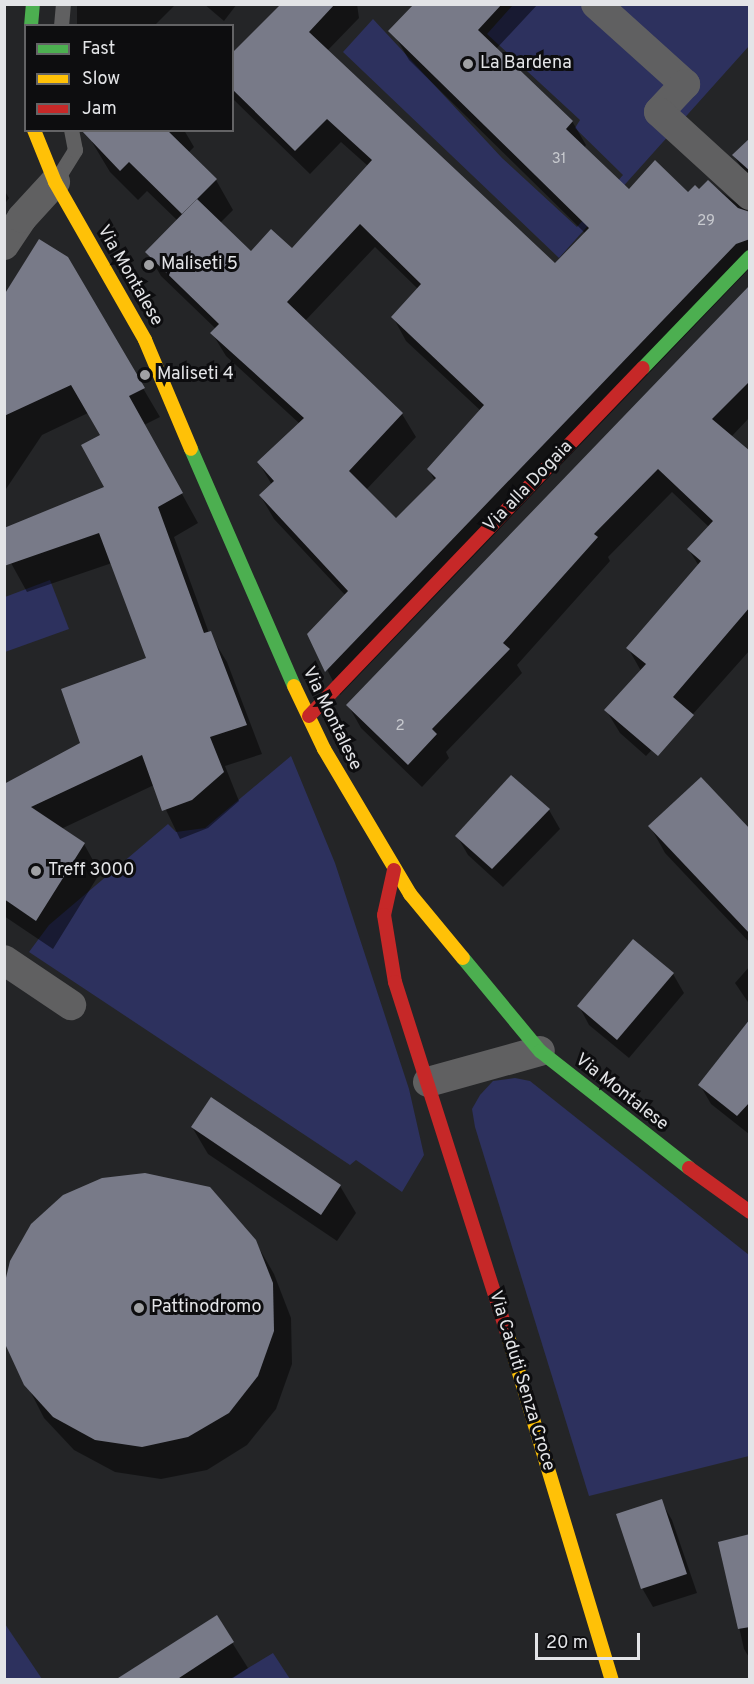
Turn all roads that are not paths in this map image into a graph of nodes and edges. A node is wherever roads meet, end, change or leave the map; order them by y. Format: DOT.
graph roads {
  1 [pos="33,4"];
  2 [pos="63,4"];
  3 [pos="596,4"];
  4 [pos="31,24"];
  5 [pos="61,24"];
  6 [pos="35,132"];
  7 [pos="71,132"];
  8 [pos="55,182"];
  9 [pos="750,195"];
  10 [pos="4,245"];
  11 [pos="750,257"];
  12 [pos="309,716"];
  13 [pos="394,870"];
  14 [pos="4,960"];
  15 [pos="71,1005"];
  16 [pos="540,1052"];
  17 [pos="428,1082"];
  18 [pos="750,1212"];
  19 [pos="612,1680"];
  1 -- 4 [label="street"];
  2 -- 5 [label="lane"];
  3 -- 9 [label="street"];
  6 -- 8 [label="street, Via Montalese"];
  7 -- 8 [label="lane"];
  8 -- 10 [label="street"];
  8 -- 12 [label="street, Via Montalese"];
  11 -- 12 [label="street, Via alla Dogaia"];
  12 -- 13 [label="street, Via Montalese"];
  13 -- 16 [label="street, Via Montalese"];
  13 -- 17 [label="street, Via Caduti Senza Croce"];
  14 -- 15 [label="street"];
  16 -- 17 [label="street"];
  16 -- 18 [label="street, Via Montalese"];
  17 -- 19 [label="street, Via Caduti Senza Croce"];
}
